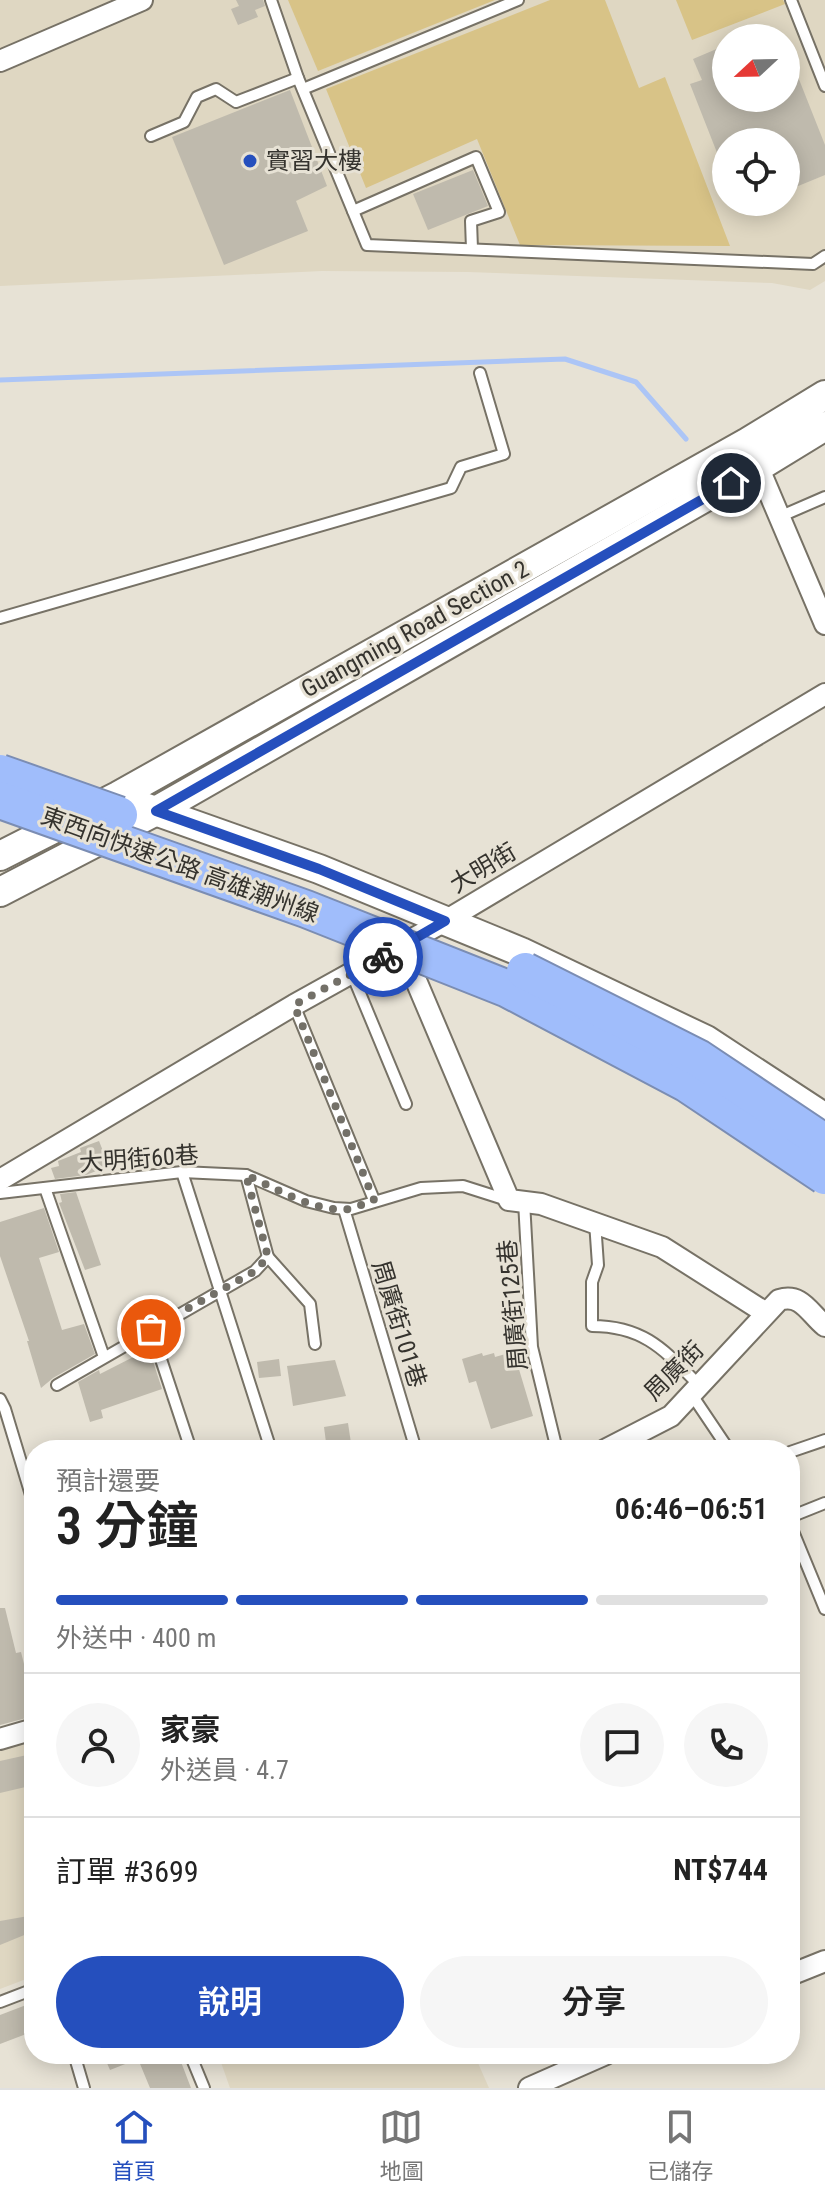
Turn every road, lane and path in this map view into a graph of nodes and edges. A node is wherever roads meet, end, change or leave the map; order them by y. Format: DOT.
graph roads {
  1 [pos="142,0"];
  2 [pos="271,0"];
  3 [pos="518,0"];
  4 [pos="791,0"];
  5 [pos="0,61"];
  6 [pos="301,83"];
  7 [pos="825,86"];
  8 [pos="151,136"];
  9 [pos="353,211"];
  10 [pos="472,249"];
  11 [pos="825,256"];
  12 [pos="480,373"];
  13 [pos="825,395"];
  14 [pos="825,426"];
  15 [pos="753,455"];
  16 [pos="825,497"];
  17 [pos="779,517"];
  18 [pos="0,618"];
  19 [pos="825,624"];
  20 [pos="825,694"];
  21 [pos="0,755"];
  22 [pos="0,773"];
  23 [pos="118,796"];
  24 [pos="0,800"];
  25 [pos="156,811"];
  26 [pos="0,815"];
  27 [pos="46,832"];
  28 [pos="90,846"];
  29 [pos="0,856"];
  30 [pos="0,892"];
  31 [pos="445,921"];
  32 [pos="398,960"];
  33 [pos="352,974"];
  34 [pos="294,1005"];
  35 [pos="406,1104"];
  36 [pos="825,1118"];
  37 [pos="825,1143"];
  38 [pos="182,1172"];
  39 [pos="246,1175"];
  40 [pos="825,1176"];
  41 [pos="0,1180"];
  42 [pos="45,1188"];
  43 [pos="825,1192"];
  44 [pos="0,1193"];
  45 [pos="374,1200"];
  46 [pos="516,1201"];
  47 [pos="344,1209"];
  48 [pos="595,1221"];
  49 [pos="268,1257"];
  50 [pos="220,1290"];
  51 [pos="766,1313"];
  52 [pos="825,1326"];
  53 [pos="151,1329"];
  54 [pos="315,1344"];
  55 [pos="104,1357"];
  56 [pos="57,1385"];
  57 [pos="696,1390"];
  58 [pos="0,1399"];
  59 [pos="188,1440"];
  60 [pos="268,1440"];
  61 [pos="413,1440"];
  62 [pos="555,1440"];
  63 [pos="624,1440"];
  64 [pos="724,1440"];
  65 [pos="825,1440"];
  66 [pos="800,1449"];
  67 [pos="24,1472"];
  68 [pos="825,1503"];
  69 [pos="800,1513"];
  70 [pos="800,1546"];
  71 [pos="822,1595"];
  72 [pos="825,1609"];
  73 [pos="24,1732"];
  74 [pos="0,1739"];
  75 [pos="825,1961"];
  76 [pos="800,1971"];
  77 [pos="24,1993"];
  78 [pos="0,2002"];
  79 [pos="77,2064"];
  80 [pos="194,2064"];
  81 [pos="583,2064"];
  82 [pos="84,2088"];
  83 [pos="204,2088"];
  84 [pos="529,2088"];
  1 -- 5 [label="street"];
  2 -- 6 [label="lane"];
  3 -- 6 [label="lane"];
  4 -- 7 [label="lane"];
  6 -- 8 [label="lane"];
  6 -- 9 [label="lane"];
  9 -- 10 [label="lane"];
  9 -- 10 [label="lane"];
  10 -- 11 [label="lane"];
  12 -- 18 [label="lane"];
  13 -- 15 [label="street, Guangming Road Section 2"];
  14 -- 15 [label="street, Guangming Road Section 2"];
  15 -- 17 [label="street"];
  15 -- 23 [label="street, Guangming Road Section 2"];
  15 -- 25 [label="street, Guangming Road Section 2"];
  16 -- 17 [label="lane"];
  17 -- 19 [label="street"];
  20 -- 31 [label="street, 大明街"];
  21 -- 23 [label="street"];
  22 -- 37 [label="highway, 東西向快速公路 高雄潮州線, bridge"];
  23 -- 25 [label="street"];
  23 -- 27 [label="street, Guangming Road Section 2"];
  24 -- 40 [label="highway, 東西向快速公路 高雄潮州線, bridge"];
  25 -- 28 [label="street, Guangming Road Section 2"];
  25 -- 31 [label="street"];
  26 -- 27 [label="street"];
  27 -- 28 [label="street"];
  27 -- 29 [label="street, Guangming Road Section 2"];
  28 -- 30 [label="street, Guangming Road Section 2"];
  28 -- 32 [label="street"];
  31 -- 32 [label="street, 大明街"];
  31 -- 36 [label="street"];
  32 -- 33 [label="street, 大明街"];
  32 -- 43 [label="street"];
  32 -- 46 [label="street"];
  33 -- 34 [label="street, 大明街"];
  33 -- 35 [label="lane"];
  34 -- 41 [label="street, 大明街"];
  34 -- 45 [label="lane"];
  38 -- 39 [label="lane, 大明街60巷"];
  38 -- 42 [label="lane, 大明街60巷"];
  38 -- 50 [label="lane"];
  39 -- 47 [label="lane, 大明街60巷"];
  39 -- 49 [label="lane"];
  42 -- 44 [label="lane, 大明街60巷"];
  42 -- 55 [label="lane"];
  45 -- 46 [label="lane, 大明街60巷"];
  45 -- 47 [label="lane, 大明街60巷"];
  46 -- 48 [label="street"];
  46 -- 62 [label="lane, 周廣街125巷"];
  47 -- 61 [label="lane, 周廣街101巷"];
  48 -- 51 [label="street"];
  48 -- 57 [label="lane"];
  49 -- 50 [label="lane"];
  49 -- 54 [label="lane"];
  50 -- 53 [label="lane"];
  50 -- 60 [label="lane"];
  51 -- 52 [label="street"];
  51 -- 57 [label="street, 周廣街"];
  53 -- 55 [label="lane"];
  53 -- 59 [label="lane"];
  55 -- 56 [label="lane"];
  57 -- 63 [label="street, 周廣街"];
  57 -- 64 [label="lane"];
  58 -- 67 [label="lane"];
  65 -- 66 [label="lane"];
  68 -- 69 [label="lane"];
  70 -- 71 [label="lane"];
  71 -- 72 [label="lane"];
  73 -- 74 [label="street"];
  75 -- 76 [label="street"];
  77 -- 78 [label="lane"];
  79 -- 82 [label="lane"];
  80 -- 83 [label="lane"];
  81 -- 84 [label="street"];
}
